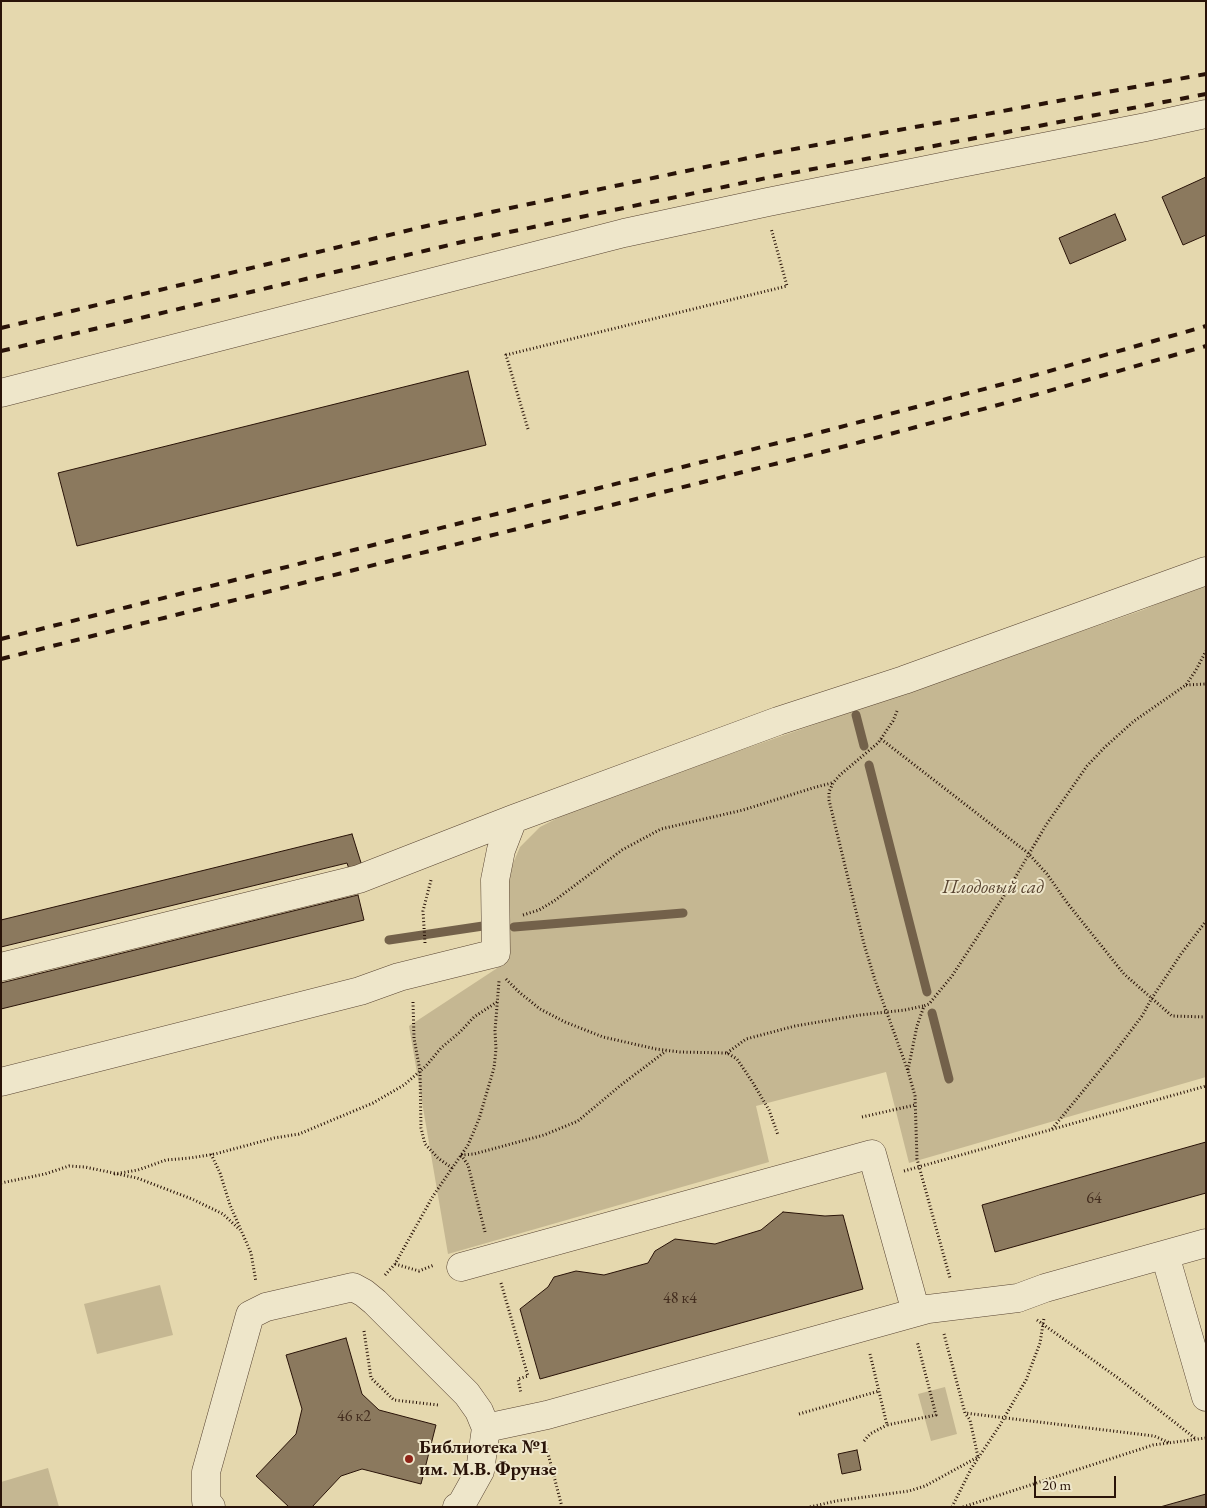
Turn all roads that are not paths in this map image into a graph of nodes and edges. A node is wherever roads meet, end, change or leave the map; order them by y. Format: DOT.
graph roads {
  1 [pos="1206,114"];
  2 [pos="1,393"];
  3 [pos="1206,571"];
  4 [pos="513,819"];
  5 [pos="1,967"];
  6 [pos="1,1082"];
  7 [pos="1206,1243"];
  8 [pos="1165,1255"];
  9 [pos="461,1267"];
  10 [pos="930,1310"];
  11 [pos="1206,1397"];
  12 [pos="483,1419"];
  13 [pos="211,1507"];
  14 [pos="457,1507"];
  1 -- 2 [label="lane"];
  3 -- 4 [label="lane"];
  4 -- 5 [label="lane"];
  4 -- 6 [label="lane"];
  7 -- 8 [label="lane"];
  8 -- 10 [label="lane"];
  8 -- 11 [label="lane"];
  9 -- 10 [label="lane"];
  10 -- 12 [label="lane"];
  12 -- 13 [label="lane"];
  12 -- 14 [label="lane"];
}
